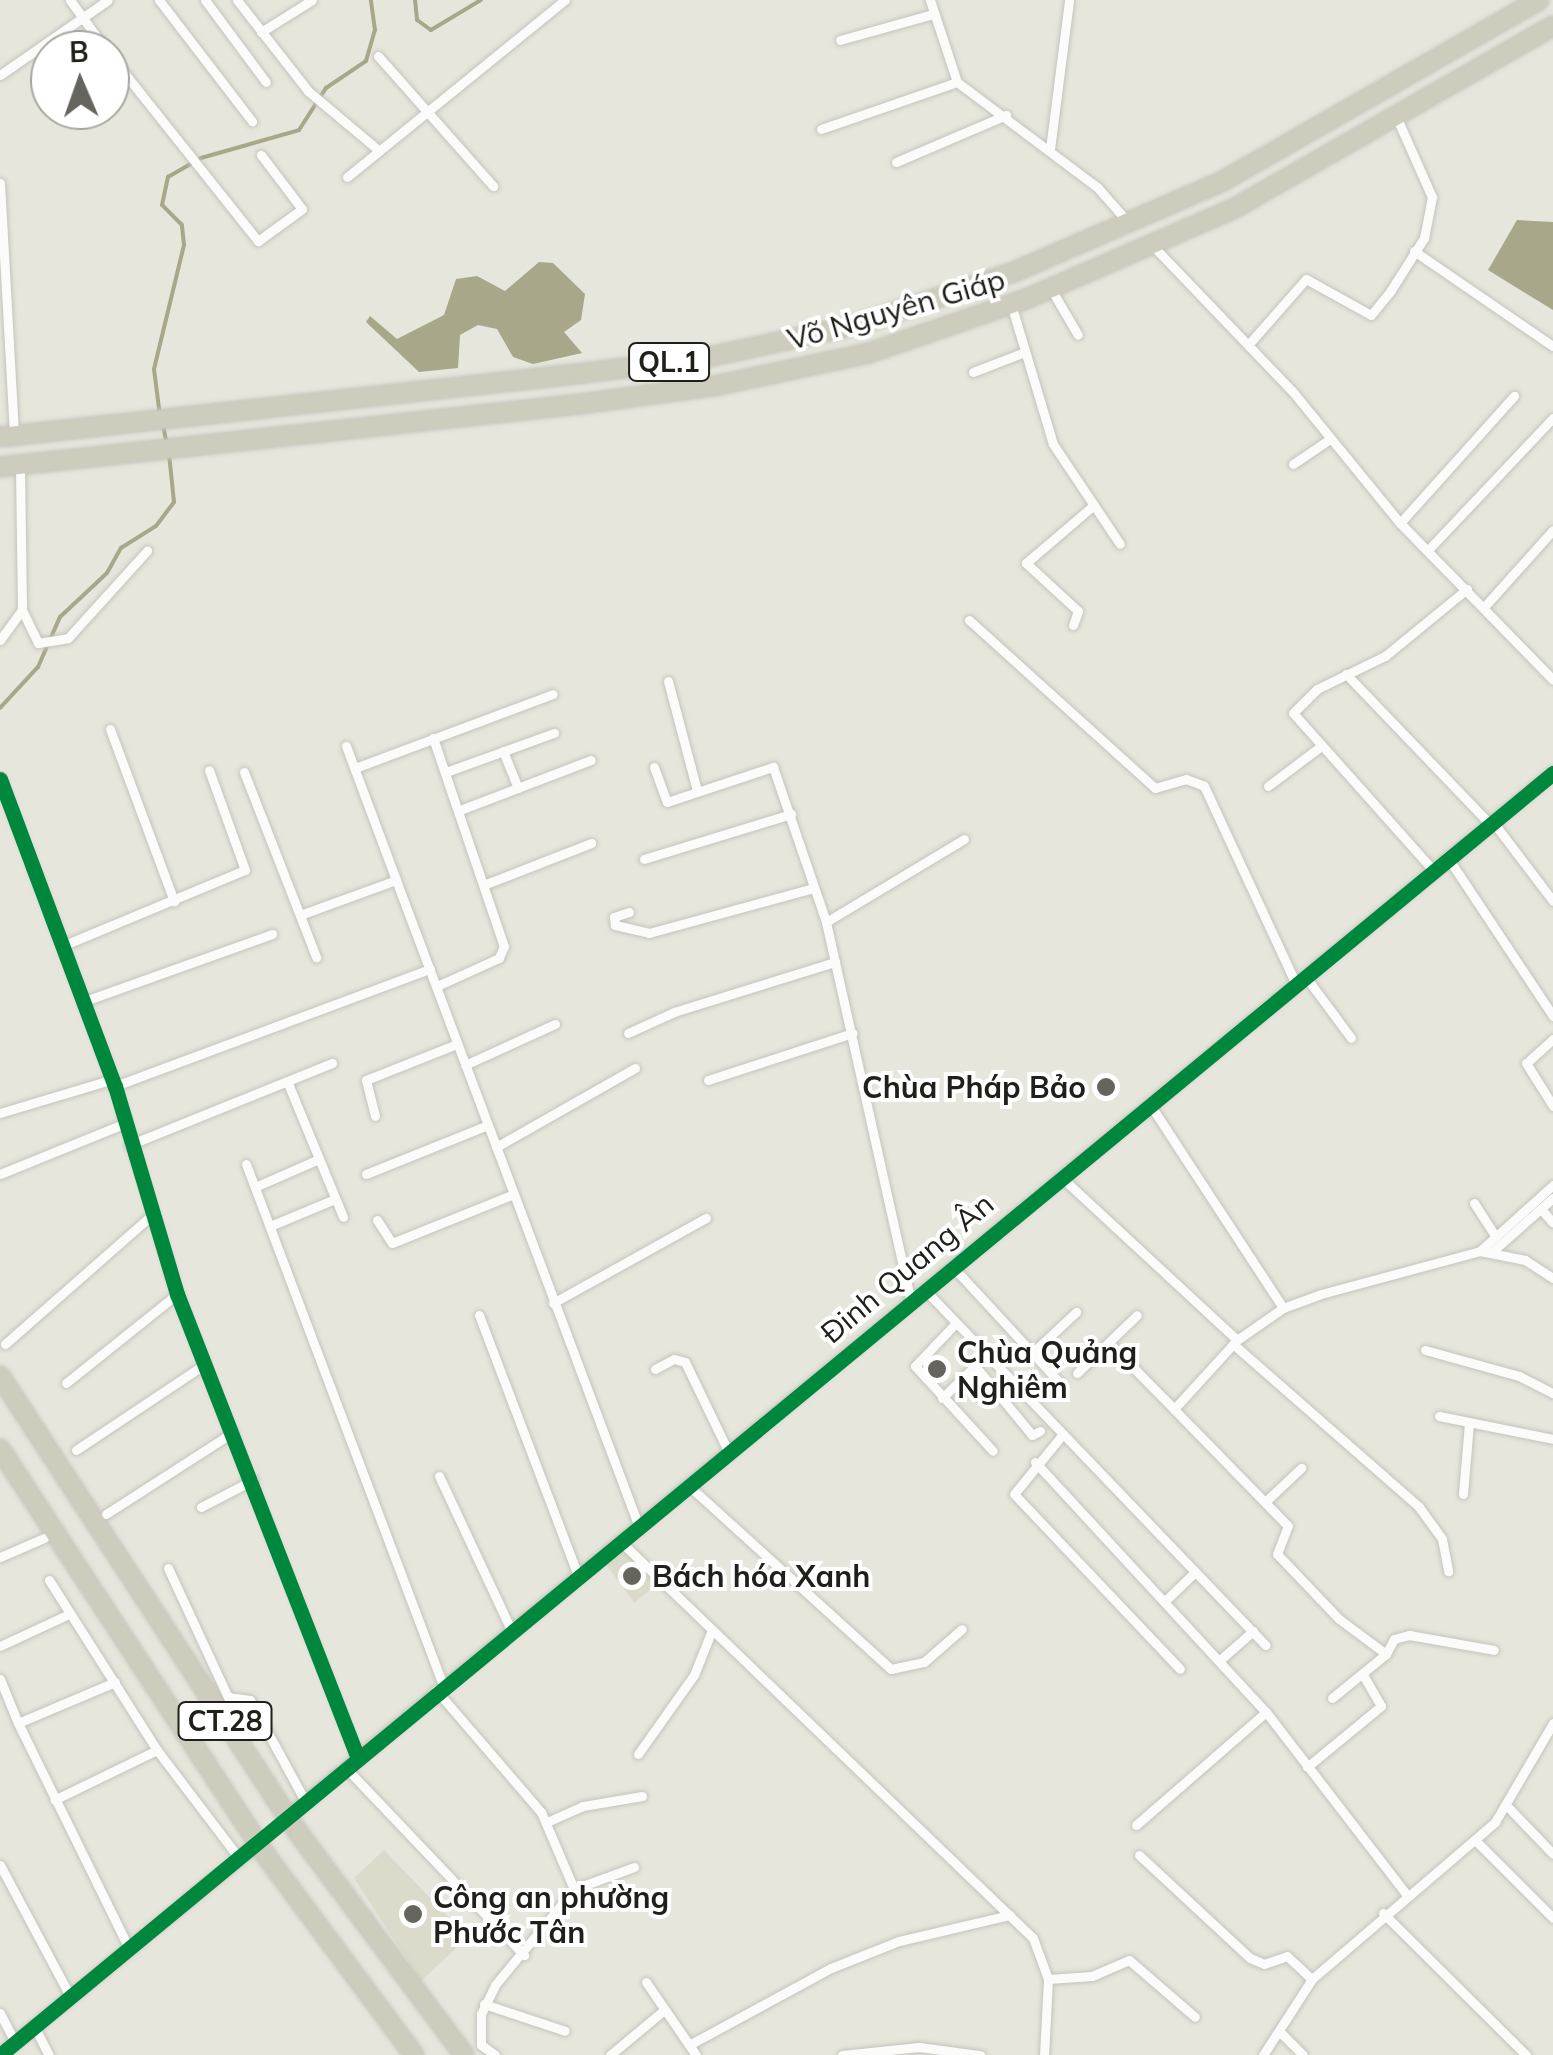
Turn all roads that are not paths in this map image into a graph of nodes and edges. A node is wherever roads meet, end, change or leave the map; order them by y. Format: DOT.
graph roads {
  1 [pos="70,0"];
  2 [pos="108,0"];
  3 [pos="158,0"];
  4 [pos="205,0"];
  5 [pos="237,0"];
  6 [pos="312,0"];
  7 [pos="564,0"];
  8 [pos="930,0"];
  9 [pos="1069,0"];
  10 [pos="1539,0"];
  11 [pos="933,14"];
  12 [pos="82,20"];
  13 [pos="1553,26"];
  14 [pos="90,30"];
  15 [pos="261,32"];
  16 [pos="840,40"];
  17 [pos="378,56"];
  18 [pos="0,75"];
  19 [pos="130,80"];
  20 [pos="266,82"];
  21 [pos="958,82"];
  22 [pos="424,110"];
  23 [pos="1006,115"];
  24 [pos="1396,116"];
  25 [pos="252,121"];
  26 [pos="821,130"];
  27 [pos="377,149"];
  28 [pos="1050,149"];
  29 [pos="262,155"];
  30 [pos="896,162"];
  31 [pos="346,177"];
  32 [pos="0,183"];
  33 [pos="493,186"];
  34 [pos="1130,225"];
  35 [pos="1154,246"];
  36 [pos="1414,251"];
  37 [pos="1050,290"];
  38 [pos="1011,304"];
  39 [pos="1078,335"];
  40 [pos="1248,345"];
  41 [pos="1553,346"];
  42 [pos="1022,353"];
  43 [pos="973,372"];
  44 [pos="1514,396"];
  45 [pos="1553,418"];
  46 [pos="7,436"];
  47 [pos="1330,439"];
  48 [pos="20,464"];
  49 [pos="1292,464"];
  50 [pos="0,466"];
  51 [pos="1094,505"];
  52 [pos="1400,523"];
  53 [pos="1553,530"];
  54 [pos="1120,544"];
  55 [pos="1428,550"];
  56 [pos="146,551"];
  57 [pos="1467,589"];
  58 [pos="1484,607"];
  59 [pos="22,610"];
  60 [pos="969,620"];
  61 [pos="1073,625"];
  62 [pos="0,640"];
  63 [pos="1346,674"];
  64 [pos="1553,680"];
  65 [pos="668,682"];
  66 [pos="552,694"];
  67 [pos="110,730"];
  68 [pos="554,732"];
  69 [pos="433,738"];
  70 [pos="346,746"];
  71 [pos="1320,747"];
  72 [pos="503,751"];
  73 [pos="591,760"];
  74 [pos="654,767"];
  75 [pos="354,768"];
  76 [pos="209,770"];
  77 [pos="244,772"];
  78 [pos="446,772"];
  79 [pos="1553,773"];
  80 [pos="0,779"];
  81 [pos="1268,786"];
  82 [pos="518,788"];
  83 [pos="697,791"];
  84 [pos="460,810"];
  85 [pos="791,814"];
  86 [pos="1492,823"];
  87 [pos="964,839"];
  88 [pos="591,843"];
  89 [pos="1448,858"];
  90 [pos="644,859"];
  91 [pos="1433,870"];
  92 [pos="396,880"];
  93 [pos="486,884"];
  94 [pos="813,888"];
  95 [pos="174,901"];
  96 [pos="1553,901"];
  97 [pos="629,912"];
  98 [pos="300,915"];
  99 [pos="826,922"];
  100 [pos="272,934"];
  101 [pos="62,946"];
  102 [pos="316,958"];
  103 [pos="835,962"];
  104 [pos="430,969"];
  105 [pos="1299,978"];
  106 [pos="437,986"];
  107 [pos="82,1002"];
  108 [pos="1553,1016"];
  109 [pos="555,1024"];
  110 [pos="628,1033"];
  111 [pos="853,1034"];
  112 [pos="1350,1038"];
  113 [pos="1553,1039"];
  114 [pos="458,1044"];
  115 [pos="332,1063"];
  116 [pos="465,1064"];
  117 [pos="635,1068"];
  118 [pos="708,1080"];
  119 [pos="288,1081"];
  120 [pos="114,1083"];
  121 [pos="1148,1103"];
  122 [pos="1553,1106"];
  123 [pos="0,1113"];
  124 [pos="376,1116"];
  125 [pos="123,1124"];
  126 [pos="488,1125"];
  127 [pos="129,1145"];
  128 [pos="496,1146"];
  129 [pos="319,1159"];
  130 [pos="246,1164"];
  131 [pos="0,1174"];
  132 [pos="366,1174"];
  133 [pos="1060,1176"];
  134 [pos="1553,1185"];
  135 [pos="255,1186"];
  136 [pos="514,1194"];
  137 [pos="1553,1198"];
  138 [pos="335,1199"];
  139 [pos="1474,1203"];
  140 [pos="1540,1210"];
  141 [pos="152,1215"];
  142 [pos="343,1217"];
  143 [pos="706,1218"];
  144 [pos="377,1220"];
  145 [pos="1553,1223"];
  146 [pos="270,1226"];
  147 [pos="1496,1237"];
  148 [pos="1480,1251"];
  149 [pos="1493,1251"];
  150 [pos="953,1266"];
  151 [pos="1553,1278"];
  152 [pos="925,1290"];
  153 [pos="177,1294"];
  154 [pos="911,1302"];
  155 [pos="553,1303"];
  156 [pos="1283,1308"];
  157 [pos="1076,1312"];
  158 [pos="479,1315"];
  159 [pos="1137,1315"];
  160 [pos="955,1324"];
  161 [pos="1235,1342"];
  162 [pos="1109,1343"];
  163 [pos="5,1344"];
  164 [pos="1425,1350"];
  165 [pos="987,1354"];
  166 [pos="1032,1354"];
  167 [pos="205,1364"];
  168 [pos="976,1367"];
  169 [pos="655,1369"];
  170 [pos="1077,1373"];
  171 [pos="0,1376"];
  172 [pos="66,1383"];
  173 [pos="1062,1384"];
  174 [pos="1553,1394"];
  175 [pos="942,1398"];
  176 [pos="1174,1409"];
  177 [pos="1438,1416"];
  178 [pos="1468,1422"];
  179 [pos="233,1432"];
  180 [pos="1040,1432"];
  181 [pos="1062,1434"];
  182 [pos="1553,1439"];
  183 [pos="0,1449"];
  184 [pos="76,1450"];
  185 [pos="728,1451"];
  186 [pos="993,1451"];
  187 [pos="1035,1462"];
  188 [pos="1302,1468"];
  189 [pos="439,1476"];
  190 [pos="253,1480"];
  191 [pos="688,1485"];
  192 [pos="1462,1494"];
  193 [pos="1265,1502"];
  194 [pos="201,1507"];
  195 [pos="106,1514"];
  196 [pos="638,1527"];
  197 [pos="44,1538"];
  198 [pos="621,1542"];
  199 [pos="0,1557"];
  200 [pos="168,1568"];
  201 [pos="1448,1571"];
  202 [pos="1196,1572"];
  203 [pos="578,1576"];
  204 [pos="49,1580"];
  205 [pos="1167,1599"];
  206 [pos="69,1614"];
  207 [pos="962,1629"];
  208 [pos="511,1630"];
  209 [pos="712,1630"];
  210 [pos="1253,1631"];
  211 [pos="1266,1645"];
  212 [pos="0,1646"];
  213 [pos="1494,1650"];
  214 [pos="1386,1654"];
  215 [pos="1220,1660"];
  216 [pos="1180,1670"];
  217 [pos="1364,1675"];
  218 [pos="0,1679"];
  219 [pos="116,1682"];
  220 [pos="440,1688"];
  221 [pos="1332,1698"];
  222 [pos="1266,1712"];
  223 [pos="1553,1723"];
  224 [pos="18,1724"];
  225 [pos="157,1750"];
  226 [pos="638,1754"];
  227 [pos="358,1755"];
  228 [pos="344,1766"];
  229 [pos="1307,1766"];
  230 [pos="642,1796"];
  231 [pos="54,1800"];
  232 [pos="301,1805"];
  233 [pos="1507,1806"];
  234 [pos="547,1822"];
  235 [pos="1136,1825"];
  236 [pos="1475,1840"];
  237 [pos="244,1854"];
  238 [pos="1553,1854"];
  239 [pos="1139,1855"];
  240 [pos="0,1865"];
  241 [pos="634,1867"];
  242 [pos="574,1889"];
  243 [pos="1406,1894"];
  244 [pos="1383,1913"];
  245 [pos="1010,1916"];
  246 [pos="1553,1918"];
  247 [pos="129,1949"];
  248 [pos="524,1955"];
  249 [pos="1048,1979"];
  250 [pos="1312,1979"];
  251 [pos="646,1982"];
  252 [pos="70,1996"];
  253 [pos="484,2004"];
  254 [pos="664,2010"];
  255 [pos="0,2013"];
  256 [pos="1195,2017"];
  257 [pos="34,2026"];
  258 [pos="565,2031"];
  259 [pos="1282,2032"];
  260 [pos="15,2043"];
  261 [pos="688,2044"];
  262 [pos="939,2052"];
  263 [pos="0,2055"];
  264 [pos="50,2055"];
  265 [pos="414,2055"];
  266 [pos="464,2055"];
  267 [pos="494,2055"];
  268 [pos="610,2055"];
  269 [pos="696,2055"];
  270 [pos="842,2055"];
  271 [pos="980,2055"];
  272 [pos="1044,2055"];
  273 [pos="1263,2055"];
  274 [pos="1303,2055"];
  275 [pos="1526,2055"];
  1 -- 12 [label="street"];
  2 -- 12 [label="street"];
  3 -- 25 [label="street"];
  4 -- 20 [label="street"];
  5 -- 15 [label="street"];
  6 -- 15 [label="street"];
  7 -- 22 [label="street"];
  8 -- 11 [label="street"];
  9 -- 28 [label="street"];
  10 -- 34 [label="highway, Võ Nguyên Giáp / QL.1"];
  11 -- 16 [label="street"];
  11 -- 21 [label="street"];
  12 -- 14 [label="street"];
  12 -- 18 [label="street"];
  13 -- 24 [label="highway, Võ Nguyên Giáp / QL.1"];
  15 -- 27 [label="street"];
  17 -- 22 [label="street"];
  19 -- 29 [label="street"];
  21 -- 23 [label="street"];
  21 -- 26 [label="street"];
  22 -- 27 [label="street"];
  22 -- 33 [label="street"];
  23 -- 28 [label="street"];
  23 -- 30 [label="street"];
  24 -- 35 [label="highway, Võ Nguyên Giáp / QL.1"];
  24 -- 36 [label="street"];
  27 -- 31 [label="street"];
  28 -- 34 [label="street"];
  32 -- 46 [label="street"];
  34 -- 46 [label="highway, Võ Nguyên Giáp / QL.1"];
  35 -- 37 [label="highway, Võ Nguyên Giáp / QL.1"];
  35 -- 40 [label="street"];
  36 -- 40 [label="street"];
  36 -- 41 [label="street"];
  37 -- 38 [label="highway, Võ Nguyên Giáp / QL.1"];
  37 -- 39 [label="street"];
  38 -- 42 [label="street"];
  38 -- 48 [label="highway, Võ Nguyên Giáp / QL.1"];
  40 -- 47 [label="street"];
  42 -- 43 [label="street"];
  42 -- 51 [label="street"];
  44 -- 52 [label="street"];
  45 -- 55 [label="street"];
  47 -- 49 [label="street"];
  47 -- 52 [label="street"];
  48 -- 50 [label="highway, QL.1"];
  48 -- 59 [label="street"];
  51 -- 54 [label="street"];
  51 -- 61 [label="street"];
  52 -- 55 [label="street"];
  53 -- 58 [label="street"];
  55 -- 57 [label="street"];
  56 -- 59 [label="street"];
  57 -- 58 [label="street"];
  57 -- 63 [label="street"];
  58 -- 64 [label="street"];
  59 -- 62 [label="street"];
  60 -- 105 [label="street"];
  63 -- 71 [label="street"];
  63 -- 86 [label="street"];
  65 -- 83 [label="street"];
  66 -- 69 [label="street"];
  67 -- 95 [label="street"];
  68 -- 72 [label="street"];
  69 -- 75 [label="street"];
  69 -- 78 [label="street"];
  70 -- 75 [label="street"];
  71 -- 81 [label="street"];
  71 -- 91 [label="street"];
  72 -- 78 [label="street"];
  72 -- 82 [label="street"];
  73 -- 82 [label="street"];
  74 -- 83 [label="street"];
  75 -- 92 [label="street"];
  76 -- 95 [label="street"];
  77 -- 98 [label="street"];
  78 -- 84 [label="street"];
  79 -- 86 [label="street, Đinh Quang Ân"];
  80 -- 101 [label="street"];
  82 -- 84 [label="street"];
  83 -- 85 [label="street"];
  84 -- 93 [label="street"];
  85 -- 90 [label="street"];
  85 -- 94 [label="street"];
  86 -- 89 [label="street, Đinh Quang Ân"];
  86 -- 96 [label="street"];
  87 -- 99 [label="street"];
  88 -- 93 [label="street"];
  89 -- 91 [label="street, Đinh Quang Ân"];
  89 -- 108 [label="street"];
  91 -- 105 [label="street, Đinh Quang Ân"];
  92 -- 98 [label="street"];
  92 -- 104 [label="street"];
  93 -- 106 [label="street"];
  94 -- 97 [label="street"];
  94 -- 99 [label="street"];
  95 -- 101 [label="street"];
  98 -- 102 [label="street"];
  99 -- 103 [label="street"];
  100 -- 107 [label="street"];
  101 -- 107 [label="street"];
  103 -- 110 [label="street"];
  103 -- 111 [label="street"];
  104 -- 106 [label="street"];
  104 -- 120 [label="street"];
  105 -- 112 [label="street"];
  105 -- 121 [label="street, Đinh Quang Ân"];
  106 -- 114 [label="street"];
  107 -- 120 [label="street"];
  109 -- 116 [label="street"];
  111 -- 118 [label="street"];
  111 -- 154 [label="street"];
  113 -- 122 [label="street"];
  114 -- 116 [label="street"];
  114 -- 124 [label="street"];
  115 -- 119 [label="street"];
  116 -- 126 [label="street"];
  117 -- 128 [label="street"];
  119 -- 127 [label="street"];
  119 -- 129 [label="street"];
  120 -- 123 [label="street"];
  120 -- 125 [label="street"];
  121 -- 133 [label="street, Đinh Quang Ân"];
  121 -- 156 [label="street"];
  125 -- 127 [label="street"];
  125 -- 131 [label="street"];
  126 -- 128 [label="street"];
  126 -- 132 [label="street"];
  127 -- 141 [label="street"];
  128 -- 136 [label="street"];
  129 -- 135 [label="street"];
  129 -- 138 [label="street"];
  130 -- 135 [label="street"];
  133 -- 150 [label="street, Đinh Quang Ân"];
  133 -- 161 [label="street"];
  134 -- 147 [label="street"];
  135 -- 146 [label="street"];
  136 -- 144 [label="street"];
  136 -- 155 [label="street"];
  137 -- 140 [label="street"];
  138 -- 142 [label="street"];
  138 -- 146 [label="street"];
  139 -- 147 [label="street"];
  140 -- 145 [label="street"];
  140 -- 149 [label="street"];
  141 -- 153 [label="street"];
  141 -- 163 [label="street"];
  143 -- 155 [label="street"];
  146 -- 220 [label="street"];
  147 -- 148 [label="street"];
  148 -- 149 [label="street"];
  148 -- 156 [label="street"];
  149 -- 151 [label="street"];
  150 -- 152 [label="street, Đinh Quang Ân"];
  150 -- 166 [label="street"];
  152 -- 154 [label="street, Đinh Quang Ân"];
  152 -- 160 [label="street"];
  153 -- 167 [label="street"];
  153 -- 172 [label="street"];
  154 -- 185 [label="street, Đinh Quang Ân"];
  155 -- 196 [label="street"];
  156 -- 161 [label="street"];
  157 -- 166 [label="street"];
  158 -- 203 [label="street"];
  159 -- 162 [label="street"];
  160 -- 165 [label="street"];
  160 -- 175 [label="street"];
  161 -- 176 [label="street"];
  161 -- 201 [label="street"];
  162 -- 170 [label="street"];
  162 -- 176 [label="street"];
  164 -- 174 [label="street"];
  165 -- 168 [label="street"];
  165 -- 181 [label="street"];
  166 -- 173 [label="street"];
  167 -- 179 [label="street"];
  167 -- 184 [label="street"];
  168 -- 175 [label="street"];
  168 -- 180 [label="street"];
  169 -- 185 [label="street"];
  171 -- 266 [label="highway, CT.28"];
  175 -- 186 [label="street"];
  176 -- 193 [label="street"];
  177 -- 178 [label="street"];
  178 -- 182 [label="street"];
  178 -- 192 [label="street"];
  179 -- 190 [label="street"];
  179 -- 195 [label="street"];
  181 -- 187 [label="street"];
  181 -- 202 [label="street"];
  183 -- 265 [label="highway, CT.28"];
  185 -- 191 [label="street, Đinh Quang Ân"];
  187 -- 205 [label="street"];
  187 -- 216 [label="street"];
  188 -- 193 [label="street"];
  189 -- 208 [label="street"];
  190 -- 194 [label="street"];
  190 -- 227 [label="street"];
  191 -- 196 [label="street, Đinh Quang Ân"];
  191 -- 207 [label="street"];
  193 -- 214 [label="street"];
  196 -- 198 [label="street, Đinh Quang Ân"];
  197 -- 199 [label="street"];
  198 -- 203 [label="street, Đinh Quang Ân"];
  198 -- 209 [label="street"];
  200 -- 232 [label="street"];
  202 -- 205 [label="street"];
  202 -- 210 [label="street"];
  203 -- 208 [label="street, Đinh Quang Ân"];
  204 -- 206 [label="street"];
  205 -- 215 [label="street"];
  206 -- 212 [label="street"];
  206 -- 219 [label="street"];
  208 -- 220 [label="street, Đinh Quang Ân"];
  209 -- 226 [label="street"];
  209 -- 245 [label="street"];
  210 -- 211 [label="street"];
  210 -- 215 [label="street"];
  213 -- 214 [label="street"];
  214 -- 217 [label="street"];
  215 -- 222 [label="street"];
  217 -- 221 [label="street"];
  217 -- 229 [label="street"];
  218 -- 224 [label="street"];
  219 -- 224 [label="street"];
  219 -- 225 [label="street"];
  220 -- 227 [label="street, Đinh Quang Ân"];
  220 -- 234 [label="street"];
  222 -- 229 [label="street"];
  222 -- 235 [label="street"];
  223 -- 233 [label="street"];
  224 -- 231 [label="street"];
  225 -- 231 [label="street"];
  225 -- 237 [label="street"];
  227 -- 228 [label="street, Đinh Quang Ân"];
  228 -- 232 [label="street, Đinh Quang Ân"];
  228 -- 248 [label="street"];
  229 -- 243 [label="street"];
  230 -- 234 [label="street"];
  231 -- 247 [label="street"];
  233 -- 236 [label="street"];
  233 -- 238 [label="street"];
  234 -- 242 [label="street"];
  236 -- 243 [label="street"];
  236 -- 246 [label="street"];
  237 -- 247 [label="street"];
  239 -- 250 [label="street"];
  240 -- 252 [label="street"];
  241 -- 242 [label="street"];
  242 -- 248 [label="street"];
  243 -- 244 [label="street"];
  244 -- 250 [label="street"];
  244 -- 275 [label="street"];
  245 -- 249 [label="street"];
  245 -- 261 [label="street"];
  247 -- 252 [label="street"];
  248 -- 253 [label="street"];
  249 -- 256 [label="street"];
  249 -- 272 [label="street"];
  250 -- 259 [label="street"];
  251 -- 254 [label="street"];
  252 -- 257 [label="street"];
  253 -- 258 [label="street"];
  253 -- 267 [label="street"];
  254 -- 261 [label="street"];
  254 -- 268 [label="street"];
  255 -- 260 [label="street"];
  257 -- 260 [label="street"];
  257 -- 264 [label="street"];
  259 -- 273 [label="street"];
  259 -- 274 [label="street"];
  260 -- 263 [label="street"];
  261 -- 269 [label="street"];
  262 -- 270 [label="street"];
  262 -- 271 [label="street"];
}
